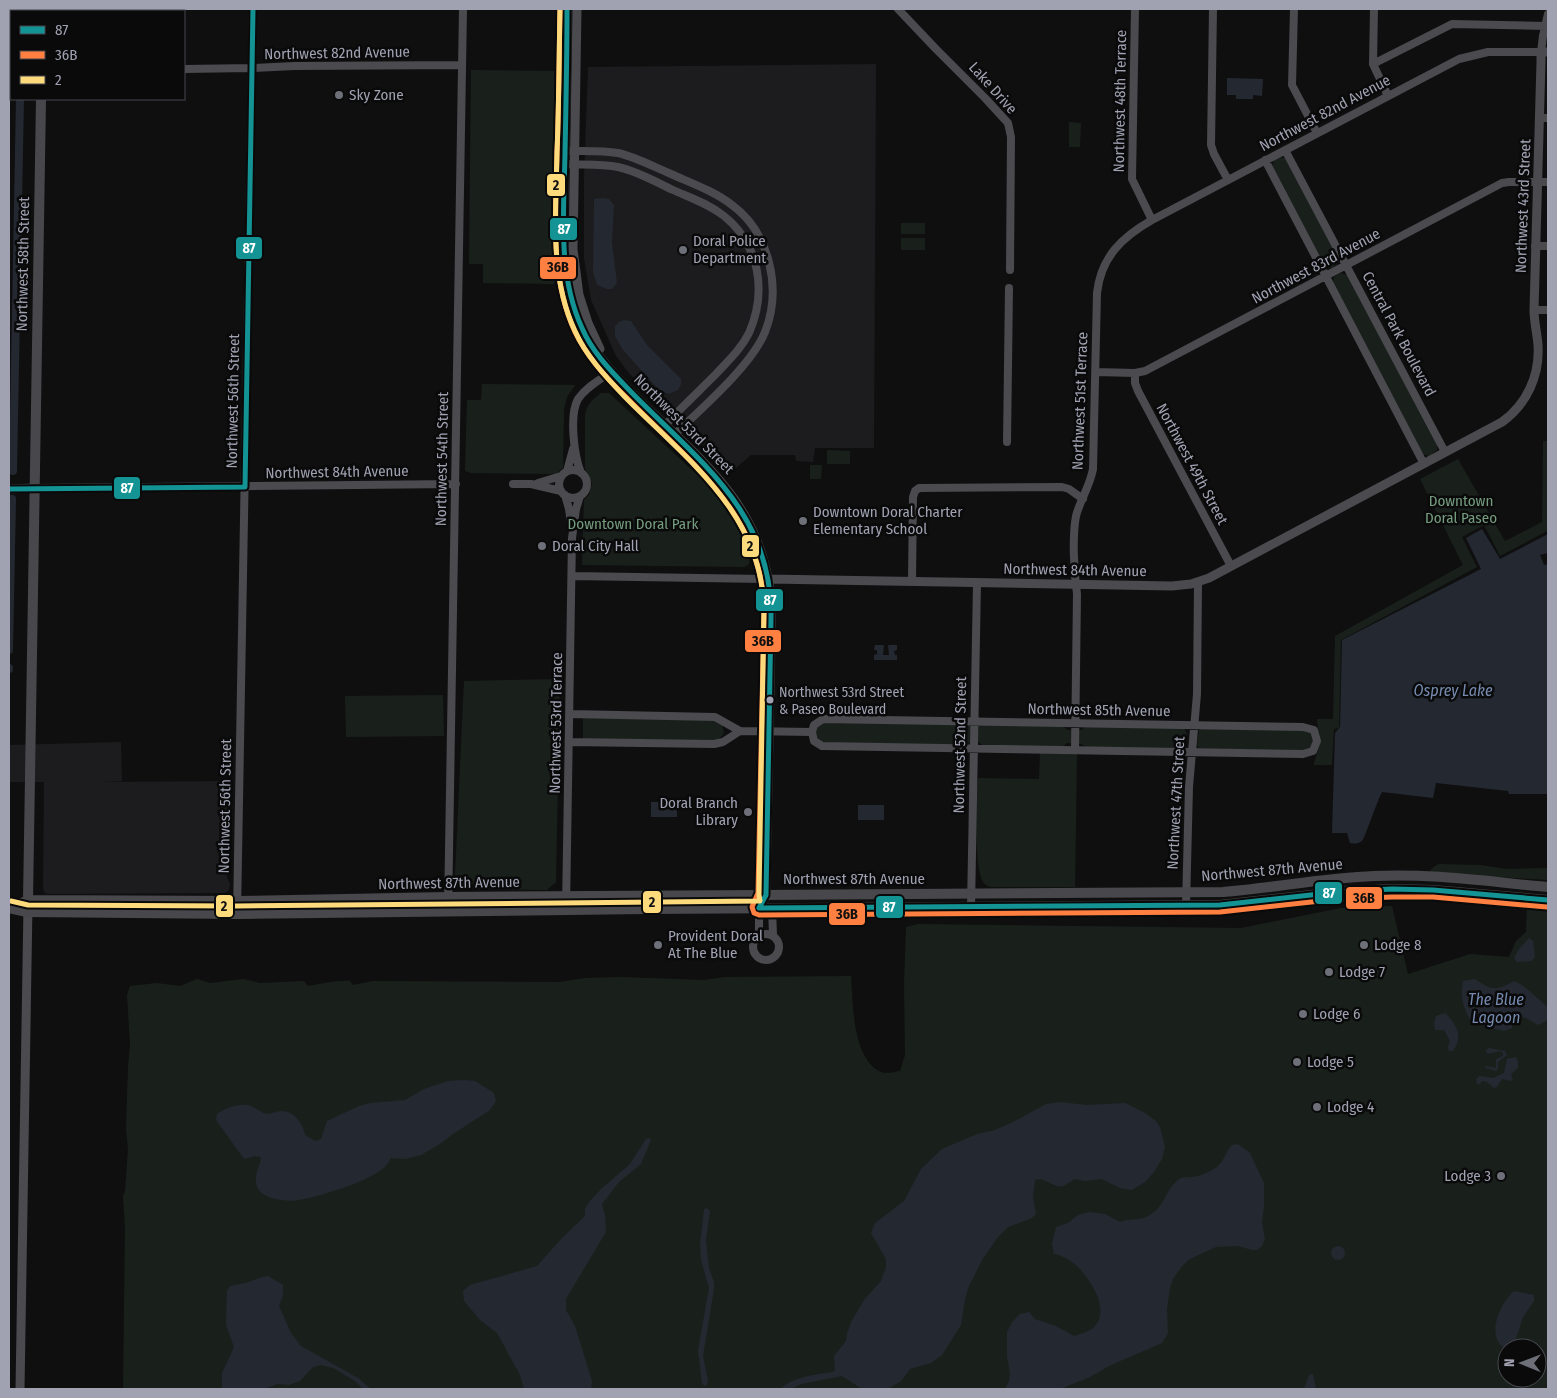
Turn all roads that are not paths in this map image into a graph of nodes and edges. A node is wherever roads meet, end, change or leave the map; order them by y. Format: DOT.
graph roads {
  1 [pos="253,9"];
  2 [pos="463,9"];
  3 [pos="567,9"];
  4 [pos="577,9"];
  5 [pos="898,9"];
  6 [pos="1135,9"];
  7 [pos="1213,9"];
  8 [pos="1294,9"];
  9 [pos="1374,9"];
  10 [pos="1548,14"];
  11 [pos="1546,26"];
  12 [pos="1545,52"];
  13 [pos="1373,64"];
  14 [pos="462,65"];
  15 [pos="252,68"];
  16 [pos="185,69"];
  17 [pos="1388,96"];
  18 [pos="41,100"];
  19 [pos="1544,118"];
  20 [pos="1317,133"];
  21 [pos="1285,150"];
  22 [pos="565,151"];
  23 [pos="575,151"];
  24 [pos="1266,160"];
  25 [pos="565,164"];
  26 [pos="575,165"];
  27 [pos="651,166"];
  28 [pos="646,177"];
  29 [pos="1228,180"];
  30 [pos="1537,182"];
  31 [pos="1548,182"];
  32 [pos="1152,220"];
  33 [pos="1125,237"];
  34 [pos="1535,246"];
  35 [pos="1548,246"];
  36 [pos="1346,265"];
  37 [pos="1010,270"];
  38 [pos="1326,276"];
  39 [pos="1009,288"];
  40 [pos="570,295"];
  41 [pos="581,302"];
  42 [pos="1534,310"];
  43 [pos="1548,310"];
  44 [pos="603,359"];
  45 [pos="612,371"];
  46 [pos="1096,372"];
  47 [pos="1135,373"];
  48 [pos="1526,396"];
  49 [pos="665,425"];
  50 [pos="675,434"];
  51 [pos="574,442"];
  52 [pos="1007,442"];
  53 [pos="1446,452"];
  54 [pos="1424,464"];
  55 [pos="581,473"];
  56 [pos="564,474"];
  57 [pos="456,484"];
  58 [pos="513,484"];
  59 [pos="531,484"];
  60 [pos="245,486"];
  61 [pos="34,488"];
  62 [pos="9,489"];
  63 [pos="563,493"];
  64 [pos="580,496"];
  65 [pos="1083,499"];
  66 [pos="572,538"];
  67 [pos="1231,566"];
  68 [pos="572,576"];
  69 [pos="768,579"];
  70 [pos="912,581"];
  71 [pos="1198,582"];
  72 [pos="977,583"];
  73 [pos="1075,584"];
  74 [pos="570,714"];
  75 [pos="723,720"];
  76 [pos="974,721"];
  77 [pos="1075,723"];
  78 [pos="1194,725"];
  79 [pos="740,731"];
  80 [pos="769,732"];
  81 [pos="812,732"];
  82 [pos="569,742"];
  83 [pos="723,742"];
  84 [pos="974,748"];
  85 [pos="1075,750"];
  86 [pos="1191,753"];
  87 [pos="1407,876"];
  88 [pos="1548,887"];
  89 [pos="1406,889"];
  90 [pos="1186,892"];
  91 [pos="971,894"];
  92 [pos="766,895"];
  93 [pos="566,896"];
  94 [pos="448,898"];
  95 [pos="28,900"];
  96 [pos="1548,900"];
  97 [pos="237,901"];
  98 [pos="1186,906"];
  99 [pos="971,907"];
  100 [pos="10,908"];
  101 [pos="759,908"];
  102 [pos="772,908"];
  103 [pos="566,909"];
  104 [pos="448,911"];
  105 [pos="27,912"];
  106 [pos="237,914"];
  107 [pos="759,935"];
  108 [pos="773,935"];
  109 [pos="20,1389"];
  1 -- 15 [label="street, Northwest 56th Street"];
  2 -- 14 [label="street, Northwest 54th Street"];
  3 -- 22 [label="street, Northwest 53rd Street"];
  4 -- 23 [label="street, Northwest 53rd Street"];
  5 -- 37 [label="street, Lake Drive"];
  6 -- 32 [label="street, Northwest 48th Terrace"];
  7 -- 29 [label="street"];
  8 -- 20 [label="street"];
  9 -- 13 [label="street"];
  10 -- 11 [label="street, Northwest 43rd Street"];
  11 -- 12 [label="street, Northwest 43rd Street"];
  11 -- 13 [label="street"];
  12 -- 17 [label="street, Northwest 82nd Avenue"];
  12 -- 19 [label="street, Northwest 43rd Street"];
  13 -- 17 [label="street"];
  14 -- 15 [label="street, Northwest 82nd Avenue"];
  14 -- 57 [label="street, Northwest 54th Street"];
  15 -- 16 [label="street, Northwest 82nd Avenue"];
  15 -- 60 [label="street, Northwest 56th Street"];
  17 -- 20 [label="street, Northwest 82nd Avenue"];
  18 -- 61 [label="main road, Northwest 58th Street"];
  19 -- 30 [label="street, Northwest 43rd Street"];
  20 -- 21 [label="street, Northwest 82nd Avenue"];
  21 -- 24 [label="street, Northwest 82nd Avenue"];
  21 -- 36 [label="street, Central Park Boulevard"];
  22 -- 23 [label="street"];
  22 -- 25 [label="street, Northwest 53rd Street"];
  23 -- 26 [label="street, Northwest 53rd Street"];
  23 -- 27 [label="street"];
  24 -- 29 [label="street, Northwest 82nd Avenue"];
  24 -- 38 [label="street"];
  25 -- 26 [label="street"];
  25 -- 40 [label="street, Northwest 53rd Street"];
  26 -- 28 [label="street"];
  26 -- 41 [label="street, Northwest 53rd Street"];
  27 -- 28 [label="street"];
  27 -- 50 [label="street"];
  28 -- 49 [label="street"];
  29 -- 32 [label="street, Northwest 82nd Avenue"];
  30 -- 31 [label="street, Northwest 83rd Avenue"];
  30 -- 34 [label="street, Northwest 43rd Street"];
  30 -- 36 [label="street, Northwest 83rd Avenue"];
  32 -- 33 [label="street, Northwest 82nd Avenue"];
  33 -- 46 [label="street, Northwest 51st Terrace"];
  34 -- 35 [label="street"];
  34 -- 42 [label="street, Northwest 43rd Street"];
  36 -- 38 [label="street, Northwest 83rd Avenue"];
  36 -- 53 [label="street, Central Park Boulevard"];
  38 -- 47 [label="street, Northwest 83rd Avenue"];
  38 -- 54 [label="street"];
  39 -- 52 [label="street"];
  40 -- 41 [label="street"];
  40 -- 44 [label="street, Northwest 53rd Street"];
  41 -- 44 [label="street, Northwest 53rd Street"];
  42 -- 43 [label="street"];
  42 -- 48 [label="street, Northwest 43rd Street"];
  44 -- 45 [label="street, Northwest 53rd Street"];
  45 -- 49 [label="street, Northwest 53rd Street"];
  45 -- 51 [label="street"];
  46 -- 47 [label="street, Northwest 83rd Avenue"];
  46 -- 65 [label="street, Northwest 51st Terrace"];
  47 -- 67 [label="street, Northwest 49th Street"];
  48 -- 53 [label="street, Northwest 84th Avenue"];
  49 -- 50 [label="street, Northwest 53rd Street"];
  50 -- 69 [label="street, Northwest 53rd Street"];
  51 -- 55 [label="street"];
  51 -- 56 [label="street"];
  53 -- 54 [label="street, Northwest 84th Avenue"];
  54 -- 67 [label="street, Northwest 84th Avenue"];
  55 -- 56 [label="street"];
  55 -- 64 [label="street"];
  56 -- 59 [label="street"];
  56 -- 63 [label="street"];
  57 -- 60 [label="street, Northwest 84th Avenue"];
  57 -- 94 [label="street, Northwest 54th Street"];
  58 -- 59 [label="street"];
  59 -- 63 [label="street"];
  60 -- 61 [label="street, Northwest 84th Avenue"];
  60 -- 97 [label="street, Northwest 56th Street"];
  61 -- 62 [label="street, Northwest 84th Avenue"];
  61 -- 95 [label="main road, Northwest 58th Street"];
  63 -- 64 [label="street"];
  63 -- 66 [label="street, Northwest 53rd Terrace"];
  64 -- 66 [label="street, Northwest 53rd Terrace"];
  65 -- 70 [label="street"];
  65 -- 73 [label="street, Northwest 51st Terrace"];
  66 -- 68 [label="street, Northwest 53rd Terrace"];
  67 -- 71 [label="street, Northwest 84th Avenue"];
  68 -- 69 [label="street, Northwest 84th Avenue"];
  68 -- 74 [label="street, Northwest 53rd Terrace"];
  69 -- 70 [label="street, Northwest 84th Avenue"];
  69 -- 80 [label="street, Northwest 53rd Street"];
  70 -- 72 [label="street, Northwest 84th Avenue"];
  71 -- 73 [label="street, Northwest 84th Avenue"];
  71 -- 78 [label="street, Northwest 47th Street"];
  72 -- 73 [label="street, Northwest 84th Avenue"];
  72 -- 76 [label="street, Northwest 52nd Street"];
  73 -- 77 [label="street, Northwest 51st Terrace"];
  74 -- 75 [label="street"];
  74 -- 82 [label="street, Northwest 53rd Terrace"];
  75 -- 79 [label="street"];
  75 -- 83 [label="street"];
  76 -- 77 [label="street, Northwest 85th Avenue"];
  76 -- 81 [label="street, Northwest 85th Avenue"];
  76 -- 84 [label="street, Northwest 52nd Street"];
  77 -- 78 [label="street, Northwest 85th Avenue"];
  77 -- 85 [label="street, Northwest 51st Terrace"];
  78 -- 86 [label="street, Northwest 47th Street"];
  78 -- 86 [label="street, Northwest 85th Avenue"];
  79 -- 80 [label="street"];
  79 -- 83 [label="street"];
  80 -- 81 [label="street"];
  80 -- 92 [label="street, Northwest 53rd Street"];
  81 -- 84 [label="street, Northwest 85th Avenue"];
  82 -- 83 [label="street"];
  82 -- 93 [label="street, Northwest 53rd Terrace"];
  84 -- 85 [label="street, Northwest 85th Avenue"];
  84 -- 91 [label="street, Northwest 52nd Street"];
  85 -- 86 [label="street, Northwest 85th Avenue"];
  86 -- 90 [label="street, Northwest 47th Street"];
  87 -- 88 [label="main road, Northwest 87th Avenue"];
  87 -- 89 [label="main road"];
  87 -- 90 [label="main road, Northwest 87th Avenue"];
  89 -- 96 [label="main road, Northwest 87th Avenue"];
  89 -- 98 [label="main road, Northwest 87th Avenue"];
  90 -- 91 [label="main road, Northwest 87th Avenue"];
  90 -- 98 [label="street, Northwest 47th Street"];
  91 -- 92 [label="main road, Northwest 87th Avenue"];
  91 -- 99 [label="street, Northwest 52nd Street"];
  92 -- 93 [label="main road, Northwest 87th Avenue"];
  92 -- 101 [label="street, Northwest 53rd Street"];
  92 -- 102 [label="street, Northwest 53rd Street"];
  93 -- 94 [label="main road, Northwest 87th Avenue"];
  93 -- 103 [label="street, Northwest 53rd Terrace"];
  94 -- 97 [label="main road, Northwest 87th Avenue"];
  94 -- 104 [label="street, Northwest 54th Street"];
  95 -- 97 [label="main road, Northwest 87th Avenue"];
  95 -- 100 [label="main road, Northwest 87th Avenue"];
  95 -- 105 [label="street, Northwest 58th Street"];
  97 -- 106 [label="street, Northwest 56th Street"];
  98 -- 99 [label="main road, Northwest 87th Avenue"];
  99 -- 102 [label="main road, Northwest 87th Avenue"];
  100 -- 105 [label="main road, Northwest 87th Avenue"];
  101 -- 102 [label="main road, Northwest 87th Avenue"];
  101 -- 103 [label="main road, Northwest 87th Avenue"];
  101 -- 107 [label="street"];
  102 -- 108 [label="street"];
  103 -- 104 [label="main road, Northwest 87th Avenue"];
  104 -- 106 [label="main road, Northwest 87th Avenue"];
  105 -- 106 [label="main road, Northwest 87th Avenue"];
  105 -- 109 [label="street, Northwest 58th Street"];
  107 -- 108 [label="street"];
  107 -- 108 [label="street"];
}
